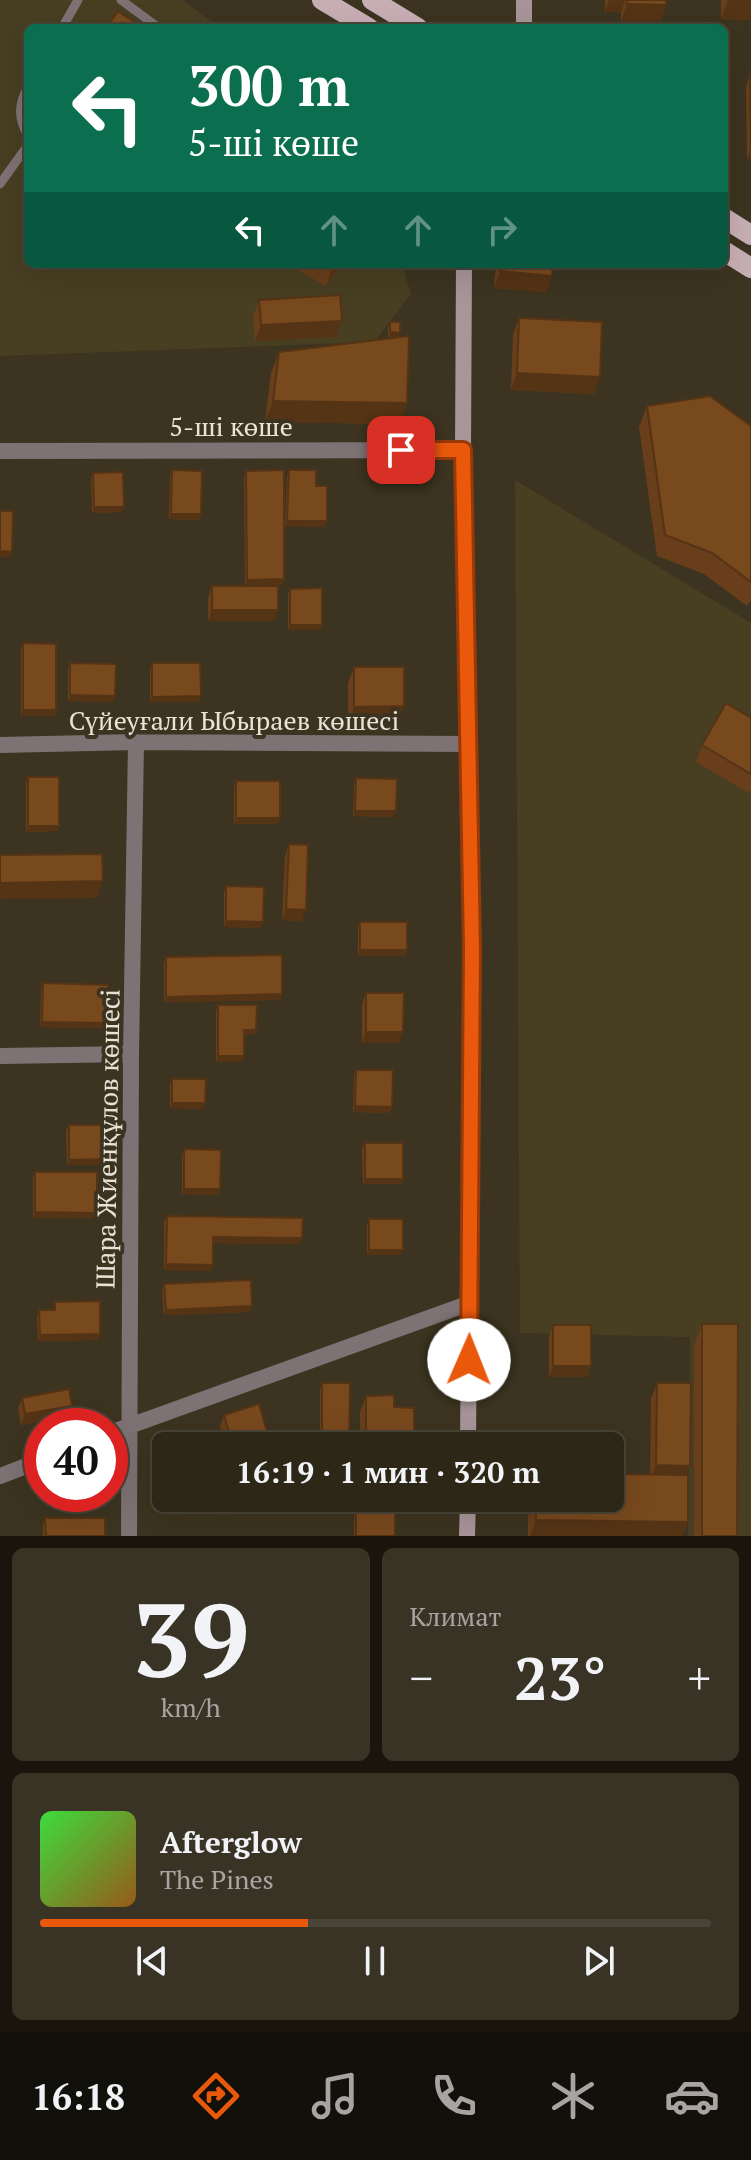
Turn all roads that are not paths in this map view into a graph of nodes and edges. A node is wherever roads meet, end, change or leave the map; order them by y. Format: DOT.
graph roads {
  1 [pos="78,0"];
  2 [pos="121,0"];
  3 [pos="322,0"];
  4 [pos="372,0"];
  5 [pos="524,0"];
  6 [pos="64,24"];
  7 [pos="154,24"];
  8 [pos="362,24"];
  9 [pos="411,24"];
  10 [pos="524,24"];
  11 [pos="24,94"];
  12 [pos="24,128"];
  13 [pos="24,151"];
  14 [pos="0,184"];
  15 [pos="728,221"];
  16 [pos="751,235"];
  17 [pos="728,254"];
  18 [pos="464,268"];
  19 [pos="751,268"];
  20 [pos="463,450"];
  21 [pos="0,451"];
  22 [pos="136,742"];
  23 [pos="468,744"];
  24 [pos="0,745"];
  25 [pos="131,1054"];
  26 [pos="0,1056"];
  27 [pos="470,1303"];
  28 [pos="128,1426"];
  29 [pos="468,1432"];
  30 [pos="24,1467"];
  31 [pos="0,1476"];
  32 [pos="468,1512"];
  33 [pos="129,1536"];
  34 [pos="467,1536"];
  1 -- 6 [label="lane"];
  2 -- 7 [label="lane"];
  3 -- 8 [label="main road"];
  4 -- 9 [label="main road"];
  5 -- 10 [label="street"];
  11 -- 12 [label="lane"];
  13 -- 14 [label="lane"];
  15 -- 16 [label="main road"];
  17 -- 19 [label="main road"];
  18 -- 20 [label="street"];
  20 -- 21 [label="street, 5-шi көше"];
  20 -- 23 [label="street"];
  22 -- 23 [label="street, Сүйеуғали Ыбыраев көшесi"];
  22 -- 24 [label="street, Сүйеуғали Ыбыраев көшесi"];
  22 -- 25 [label="street, Шара Жиенқұлов көшесі"];
  23 -- 27 [label="street"];
  25 -- 26 [label="street"];
  25 -- 28 [label="street, Шара Жиенқұлов көшесі"];
  27 -- 28 [label="street"];
  27 -- 29 [label="street"];
  28 -- 33 [label="street, Шара Жиенқұлов көшесі"];
  30 -- 31 [label="street"];
  32 -- 34 [label="street"];
}
